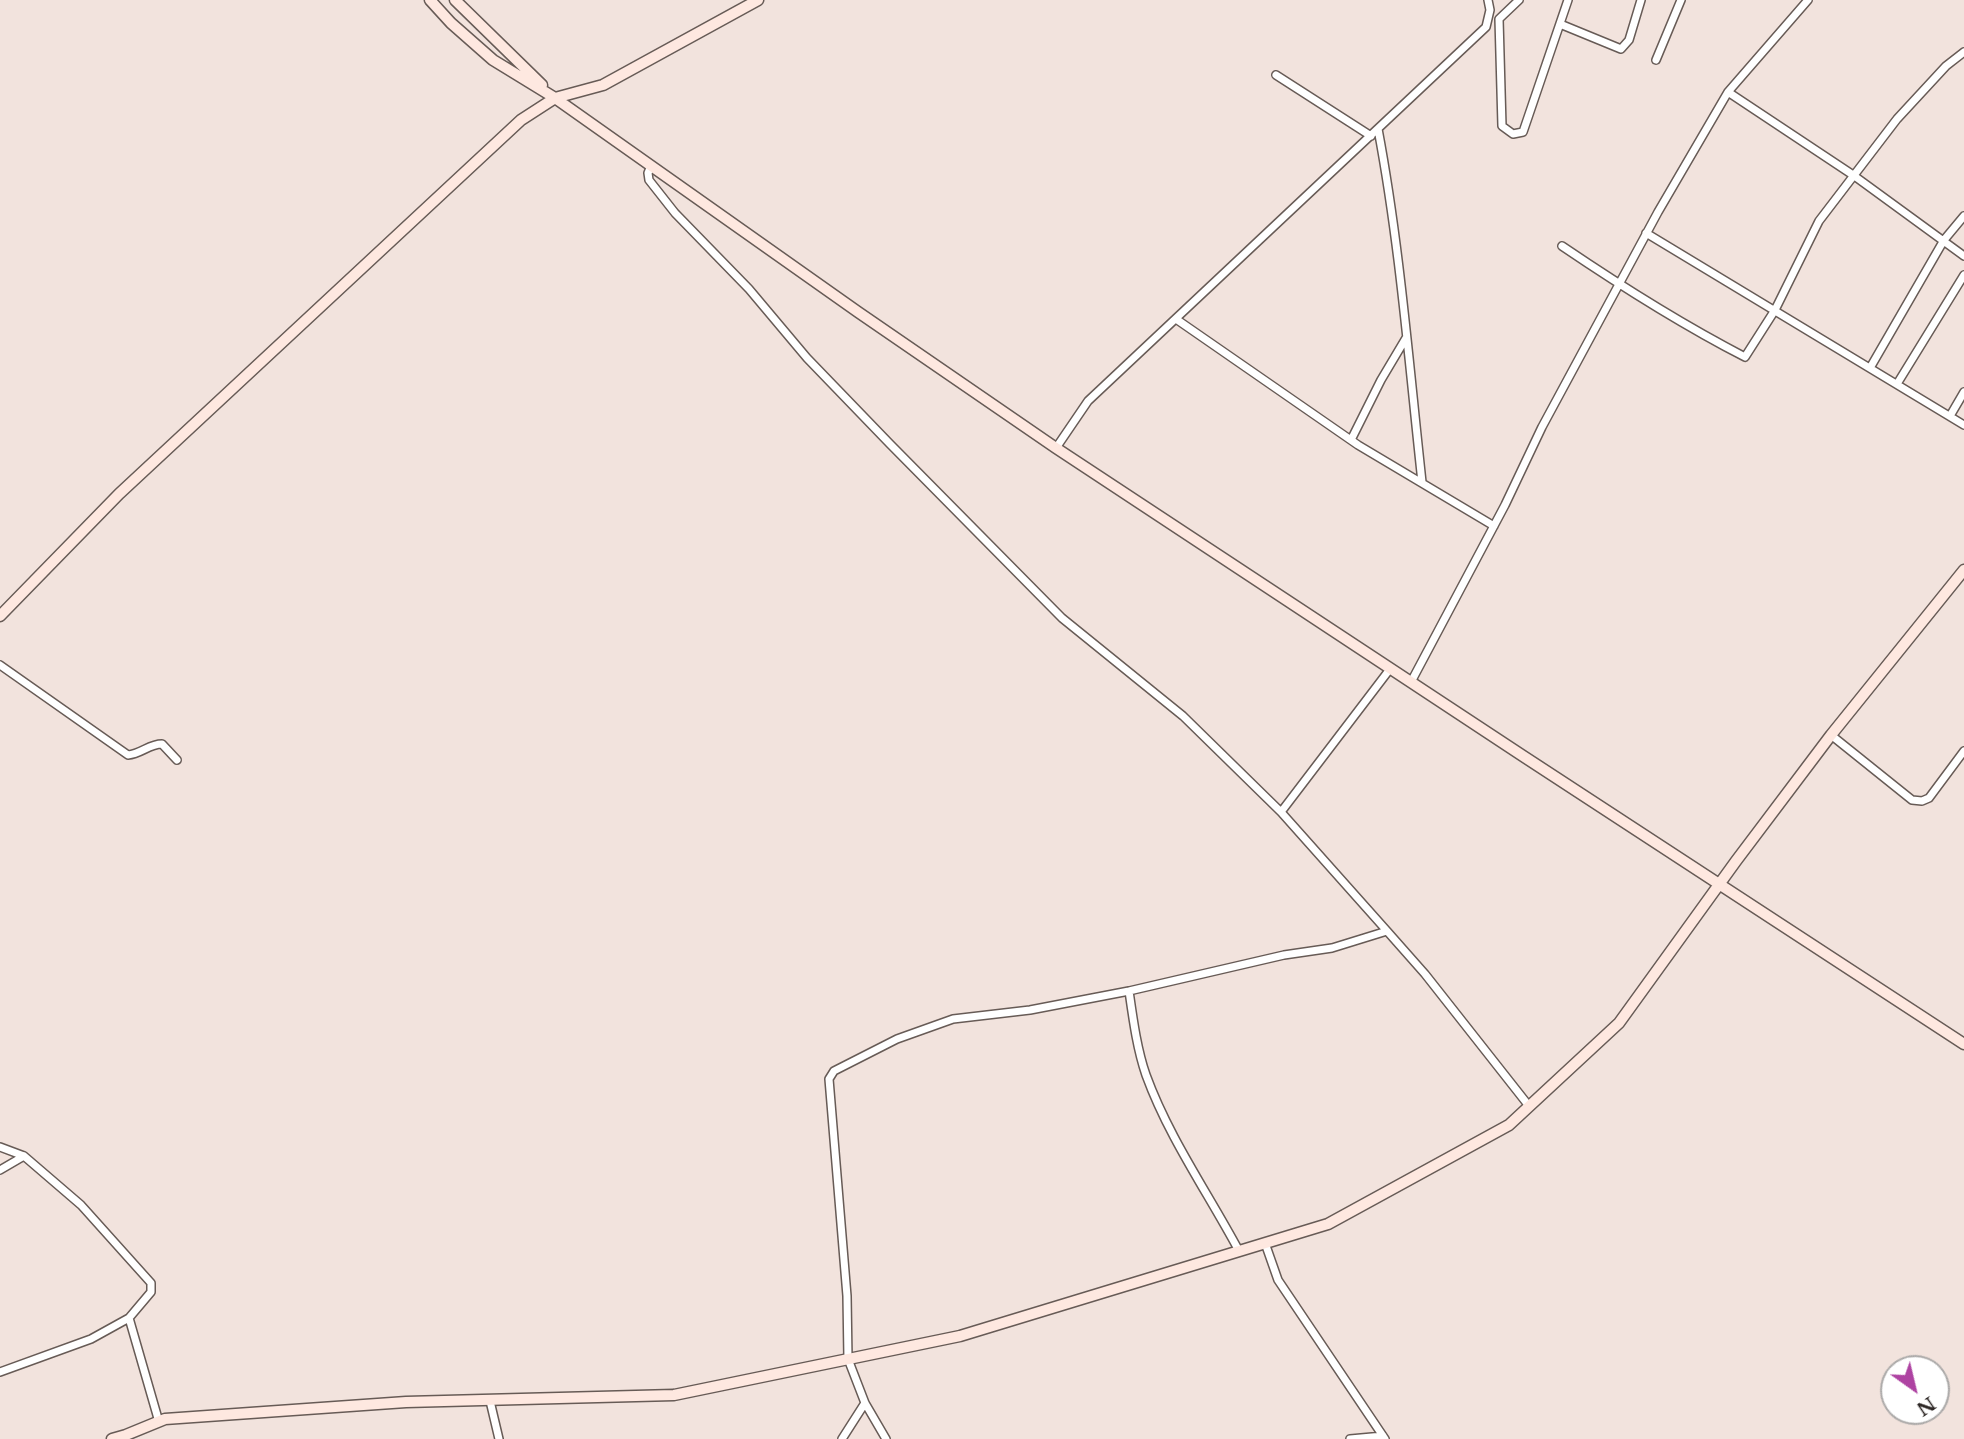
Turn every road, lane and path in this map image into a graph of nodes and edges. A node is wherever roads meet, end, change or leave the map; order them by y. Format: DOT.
graph roads {
  1 [pos="430,0"];
  2 [pos="455,0"];
  3 [pos="758,0"];
  4 [pos="1488,0"];
  5 [pos="1518,0"];
  6 [pos="1568,0"];
  7 [pos="1641,0"];
  8 [pos="1681,0"];
  9 [pos="1808,0"];
  10 [pos="1560,24"];
  11 [pos="1964,52"];
  12 [pos="1656,60"];
  13 [pos="1276,75"];
  14 [pos="1728,92"];
  15 [pos="555,98"];
  16 [pos="1378,129"];
  17 [pos="1371,136"];
  18 [pos="651,166"];
  19 [pos="1853,175"];
  20 [pos="1964,216"];
  21 [pos="1646,233"];
  22 [pos="1944,240"];
  23 [pos="1562,246"];
  24 [pos="1964,256"];
  25 [pos="1964,275"];
  26 [pos="1619,284"];
  27 [pos="1774,310"];
  28 [pos="1176,318"];
  29 [pos="1407,337"];
  30 [pos="1870,368"];
  31 [pos="1897,384"];
  32 [pos="1964,393"];
  33 [pos="1950,416"];
  34 [pos="1964,425"];
  35 [pos="1351,440"];
  36 [pos="1056,448"];
  37 [pos="1422,482"];
  38 [pos="1494,526"];
  39 [pos="1964,570"];
  40 [pos="0,616"];
  41 [pos="0,665"];
  42 [pos="1390,669"];
  43 [pos="1411,682"];
  44 [pos="1831,735"];
  45 [pos="1964,751"];
  46 [pos="177,760"];
  47 [pos="1281,812"];
  48 [pos="1719,884"];
  49 [pos="1387,931"];
  50 [pos="1129,991"];
  51 [pos="1964,1044"];
  52 [pos="1529,1107"];
  53 [pos="0,1147"];
  54 [pos="24,1156"];
  55 [pos="0,1170"];
  56 [pos="1265,1243"];
  57 [pos="1239,1251"];
  58 [pos="129,1318"];
  59 [pos="848,1359"];
  60 [pos="0,1372"];
  61 [pos="490,1401"];
  62 [pos="865,1403"];
  63 [pos="159,1422"];
  64 [pos="129,1438"];
  65 [pos="1384,1438"];
  66 [pos="112,1439"];
  67 [pos="499,1439"];
  68 [pos="842,1439"];
  69 [pos="886,1439"];
  70 [pos="1350,1439"];
  1 -- 15 [label="street"];
  2 -- 15 [label="street"];
  3 -- 15 [label="street"];
  4 -- 16 [label="street"];
  5 -- 10 [label="street"];
  6 -- 10 [label="street"];
  7 -- 10 [label="street"];
  8 -- 12 [label="street"];
  9 -- 14 [label="street"];
  11 -- 19 [label="street"];
  13 -- 17 [label="street"];
  14 -- 19 [label="street"];
  14 -- 21 [label="street"];
  15 -- 18 [label="street"];
  15 -- 40 [label="street"];
  16 -- 17 [label="street"];
  16 -- 29 [label="street"];
  17 -- 28 [label="street"];
  18 -- 36 [label="street"];
  18 -- 47 [label="street"];
  19 -- 22 [label="street"];
  19 -- 27 [label="street"];
  20 -- 22 [label="street"];
  21 -- 26 [label="street"];
  21 -- 27 [label="street"];
  22 -- 24 [label="street"];
  22 -- 30 [label="street"];
  23 -- 26 [label="street"];
  25 -- 31 [label="street"];
  26 -- 27 [label="street"];
  26 -- 38 [label="street"];
  27 -- 30 [label="street"];
  28 -- 35 [label="street"];
  28 -- 36 [label="street"];
  29 -- 35 [label="street"];
  29 -- 37 [label="street"];
  30 -- 31 [label="street"];
  31 -- 33 [label="street"];
  32 -- 33 [label="street"];
  33 -- 34 [label="street"];
  35 -- 37 [label="street"];
  36 -- 42 [label="street"];
  37 -- 38 [label="street"];
  38 -- 43 [label="street"];
  39 -- 44 [label="street"];
  41 -- 46 [label="street"];
  42 -- 43 [label="street"];
  42 -- 47 [label="street"];
  43 -- 48 [label="street"];
  44 -- 45 [label="street"];
  44 -- 48 [label="street"];
  47 -- 49 [label="street"];
  48 -- 51 [label="street"];
  48 -- 52 [label="street"];
  49 -- 50 [label="street"];
  49 -- 52 [label="street"];
  50 -- 57 [label="street"];
  50 -- 59 [label="street"];
  52 -- 56 [label="street"];
  53 -- 54 [label="street"];
  54 -- 55 [label="street"];
  54 -- 58 [label="street"];
  56 -- 57 [label="street"];
  56 -- 65 [label="street"];
  57 -- 59 [label="street"];
  58 -- 60 [label="street"];
  58 -- 63 [label="street"];
  59 -- 61 [label="street"];
  59 -- 62 [label="street"];
  61 -- 63 [label="street"];
  61 -- 67 [label="street"];
  62 -- 68 [label="street"];
  62 -- 69 [label="street"];
  63 -- 64 [label="street"];
  64 -- 66 [label="street"];
  65 -- 70 [label="street"];
}
